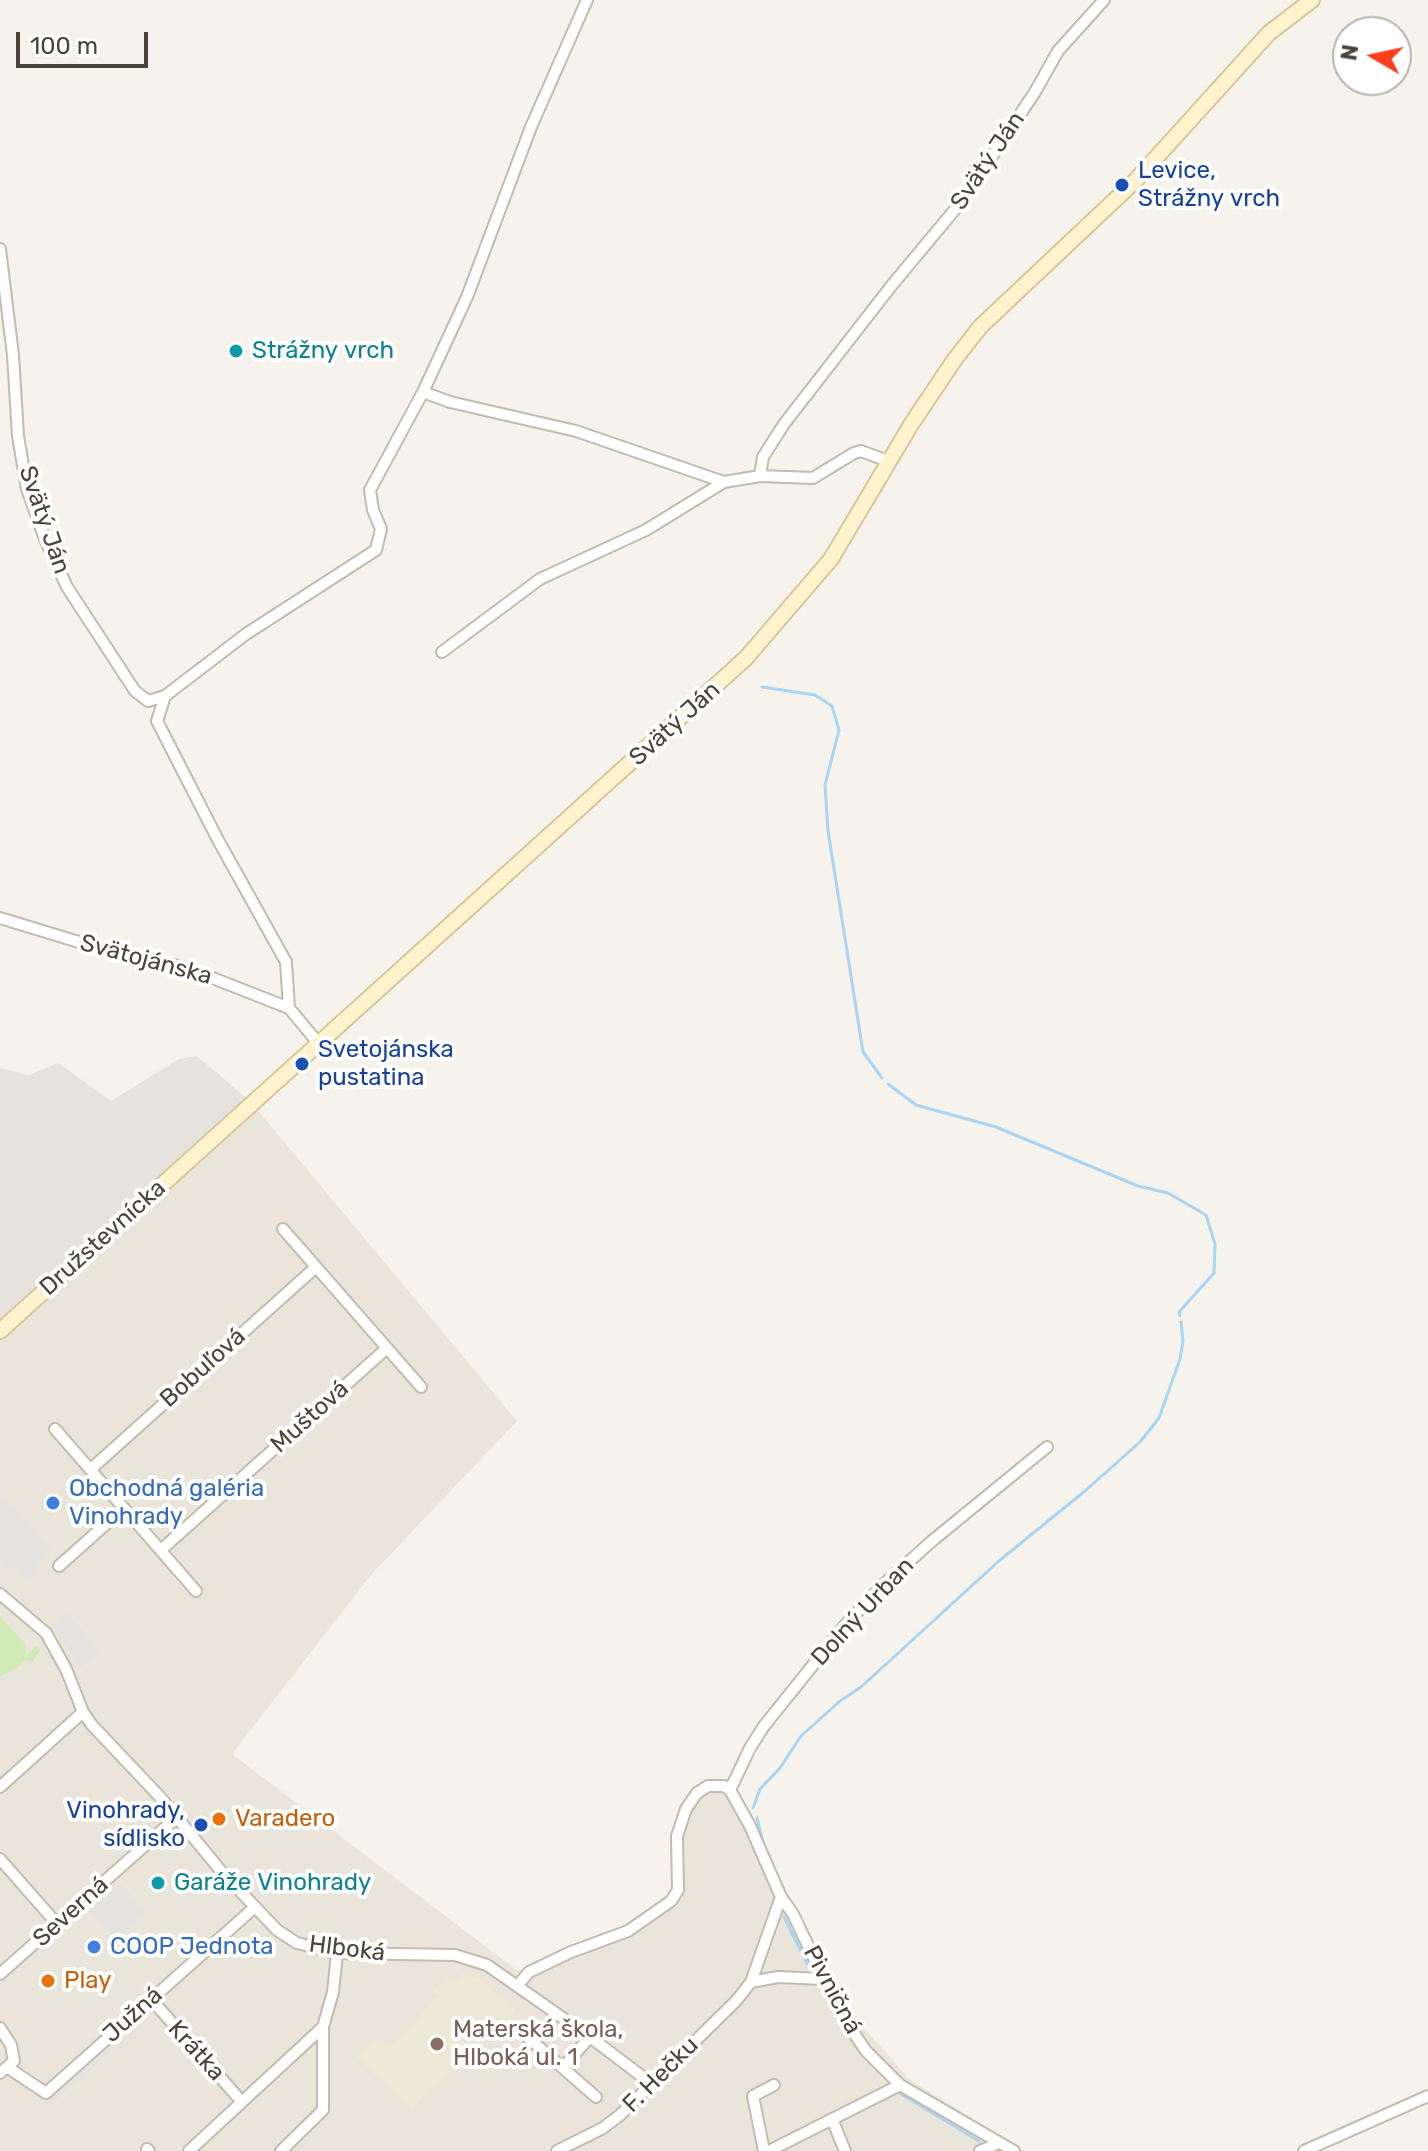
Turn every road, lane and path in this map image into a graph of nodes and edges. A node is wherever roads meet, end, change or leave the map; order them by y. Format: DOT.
graph roads {
  1 [pos="587,0"];
  2 [pos="1104,0"];
  3 [pos="1312,0"];
  4 [pos="0,249"];
  5 [pos="423,392"];
  6 [pos="888,461"];
  7 [pos="760,476"];
  8 [pos="724,482"];
  9 [pos="442,652"];
  10 [pos="165,696"];
  11 [pos="0,918"];
  12 [pos="289,1008"];
  13 [pos="319,1044"];
  14 [pos="206,1145"];
  15 [pos="283,1229"];
  16 [pos="316,1267"];
  17 [pos="0,1331"];
  18 [pos="387,1348"];
  19 [pos="421,1387"];
  20 [pos="55,1429"];
  21 [pos="1047,1447"];
  22 [pos="91,1469"];
  23 [pos="124,1508"];
  24 [pos="161,1550"];
  25 [pos="59,1566"];
  26 [pos="196,1591"];
  27 [pos="0,1594"];
  28 [pos="83,1712"];
  29 [pos="0,1787"];
  30 [pos="730,1790"];
  31 [pos="177,1817"];
  32 [pos="0,1859"];
  33 [pos="781,1897"];
  34 [pos="255,1907"];
  35 [pos="58,1925"];
  36 [pos="337,1953"];
  37 [pos="0,1974"];
  38 [pos="823,1979"];
  39 [pos="751,1982"];
  40 [pos="518,1985"];
  41 [pos="151,1999"];
  42 [pos="323,2027"];
  43 [pos="0,2028"];
  44 [pos="524,2034"];
  45 [pos="590,2037"];
  46 [pos="563,2067"];
  47 [pos="4,2070"];
  48 [pos="652,2084"];
  49 [pos="774,2085"];
  50 [pos="900,2085"];
  51 [pos="1428,2096"];
  52 [pos="596,2097"];
  53 [pos="242,2102"];
  54 [pos="832,2119"];
  55 [pos="999,2143"];
  56 [pos="189,2151"];
  57 [pos="281,2151"];
  58 [pos="557,2151"];
  59 [pos="766,2151"];
  60 [pos="845,2151"];
  61 [pos="980,2151"];
  62 [pos="1014,2151"];
  63 [pos="1304,2151"];
  1 -- 5 [label="street"];
  2 -- 7 [label="street, Svätý Ján"];
  3 -- 6 [label="main road, Svätý Ján"];
  4 -- 10 [label="street, Svätý Ján"];
  5 -- 8 [label="street"];
  5 -- 10 [label="street"];
  6 -- 7 [label="street"];
  6 -- 13 [label="main road, Svätý Ján"];
  7 -- 8 [label="street"];
  8 -- 9 [label="street"];
  10 -- 12 [label="street"];
  11 -- 12 [label="street, Svätojánska"];
  12 -- 13 [label="street"];
  13 -- 14 [label="main road, Svätý Ján"];
  14 -- 17 [label="main road, Družstevnícka"];
  15 -- 16 [label="street"];
  16 -- 18 [label="street"];
  16 -- 22 [label="street, Bobuľová"];
  18 -- 19 [label="street"];
  18 -- 24 [label="street, Muštová"];
  20 -- 22 [label="street"];
  21 -- 30 [label="street, Dolný Urban"];
  22 -- 23 [label="street"];
  23 -- 24 [label="street"];
  23 -- 25 [label="street"];
  24 -- 26 [label="street"];
  27 -- 28 [label="street, Hlboká"];
  28 -- 29 [label="street"];
  28 -- 31 [label="street, Hlboká"];
  30 -- 33 [label="street"];
  30 -- 40 [label="street"];
  31 -- 34 [label="street, Hlboká"];
  31 -- 35 [label="street, Severná"];
  32 -- 35 [label="street"];
  33 -- 38 [label="street, Pivničná"];
  33 -- 39 [label="street, F. Hečku"];
  34 -- 36 [label="street, Hlboká"];
  34 -- 41 [label="street, Južná"];
  35 -- 37 [label="street, Severná"];
  36 -- 40 [label="street, Hlboká"];
  36 -- 42 [label="street"];
  38 -- 39 [label="street"];
  38 -- 50 [label="street, Pivničná"];
  39 -- 48 [label="street, F. Hečku"];
  40 -- 45 [label="street, Hlboká"];
  41 -- 47 [label="street, Južná"];
  41 -- 53 [label="street, Krátka"];
  42 -- 53 [label="street"];
  42 -- 57 [label="street"];
  43 -- 47 [label="street"];
  44 -- 46 [label="street"];
  45 -- 46 [label="street"];
  45 -- 48 [label="street, Hlboká"];
  46 -- 52 [label="street"];
  48 -- 58 [label="street, F. Hečku"];
  49 -- 59 [label="street"];
  50 -- 54 [label="street"];
  50 -- 55 [label="street, Pivničná"];
  51 -- 63 [label="street"];
  53 -- 56 [label="street"];
  54 -- 59 [label="street"];
  54 -- 60 [label="street"];
  55 -- 61 [label="street"];
  55 -- 62 [label="street, Pivničná"];
}
